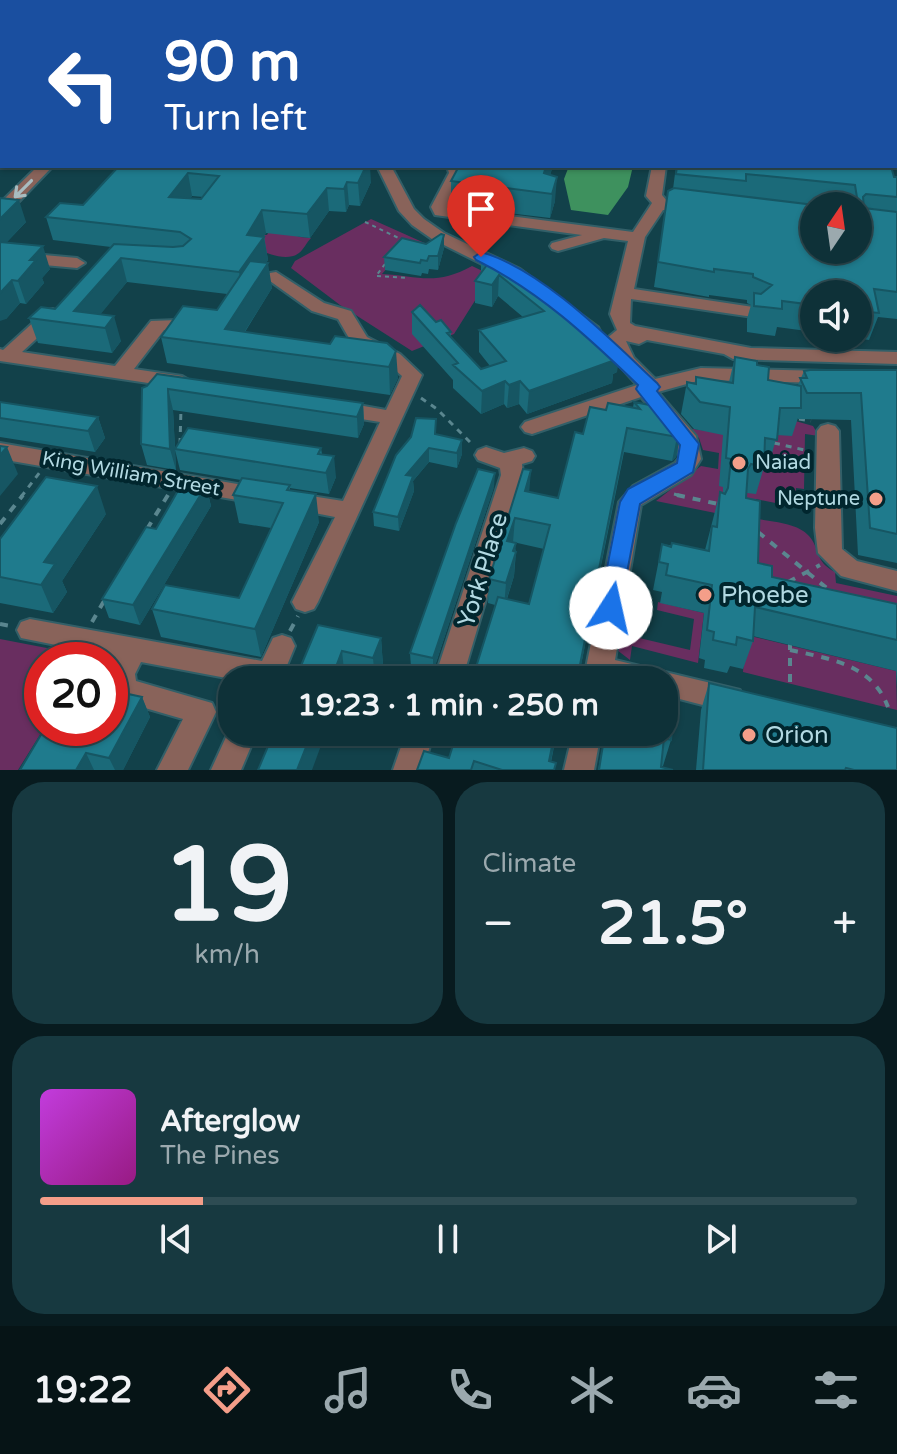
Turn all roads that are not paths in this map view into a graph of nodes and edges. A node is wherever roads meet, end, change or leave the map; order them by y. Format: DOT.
graph roads {
  1 [pos="44,168"];
  2 [pos="385,168"];
  3 [pos="454,168"];
  4 [pos="659,168"];
  5 [pos="661,204"];
  6 [pos="713,209"];
  7 [pos="0,212"];
  8 [pos="608,233"];
  9 [pos="637,237"];
  10 [pos="558,246"];
  11 [pos="0,256"];
  12 [pos="77,263"];
  13 [pos="276,277"];
  14 [pos="624,296"];
  15 [pos="65,302"];
  16 [pos="753,312"];
  17 [pos="201,322"];
  18 [pos="605,329"];
  19 [pos="4,355"];
  20 [pos="897,358"];
  21 [pos="121,372"];
  22 [pos="897,378"];
  23 [pos="195,384"];
  24 [pos="648,388"];
  25 [pos="318,405"];
  26 [pos="394,418"];
  27 [pos="819,426"];
  28 [pos="532,427"];
  29 [pos="0,451"];
  30 [pos="486,455"];
  31 [pos="350,511"];
  32 [pos="897,581"];
  33 [pos="305,602"];
  34 [pos="30,630"];
  35 [pos="282,646"];
  36 [pos="134,649"];
  37 [pos="273,666"];
  38 [pos="452,666"];
  39 [pos="599,666"];
  40 [pos="218,667"];
  41 [pos="678,686"];
  42 [pos="757,705"];
  43 [pos="237,746"];
  44 [pos="416,746"];
  45 [pos="584,746"];
  46 [pos="172,770"];
  47 [pos="226,770"];
  48 [pos="408,770"];
  49 [pos="579,770"];
  1 -- 7 [label="street, one-way"];
  2 -- 18 [label="street"];
  3 -- 8 [label="street"];
  4 -- 5 [label="street"];
  5 -- 6 [label="street"];
  5 -- 9 [label="street"];
  8 -- 9 [label="street"];
  8 -- 10 [label="street"];
  9 -- 14 [label="street"];
  11 -- 12 [label="street"];
  13 -- 26 [label="street"];
  14 -- 16 [label="street"];
  14 -- 18 [label="street"];
  15 -- 19 [label="street"];
  17 -- 21 [label="street"];
  18 -- 20 [label="street"];
  18 -- 24 [label="street"];
  19 -- 21 [label="street"];
  21 -- 23 [label="street"];
  22 -- 24 [label="street"];
  24 -- 28 [label="street"];
  24 -- 39 [label="street"];
  25 -- 26 [label="street"];
  26 -- 31 [label="street"];
  27 -- 32 [label="street"];
  29 -- 31 [label="street, King William Street"];
  30 -- 38 [label="street, York Place"];
  31 -- 33 [label="street"];
  34 -- 36 [label="street"];
  35 -- 37 [label="street"];
  36 -- 40 [label="street"];
  36 -- 46 [label="street"];
  41 -- 42 [label="street"];
  43 -- 47 [label="street"];
  44 -- 48 [label="street"];
  45 -- 49 [label="street"];
}
